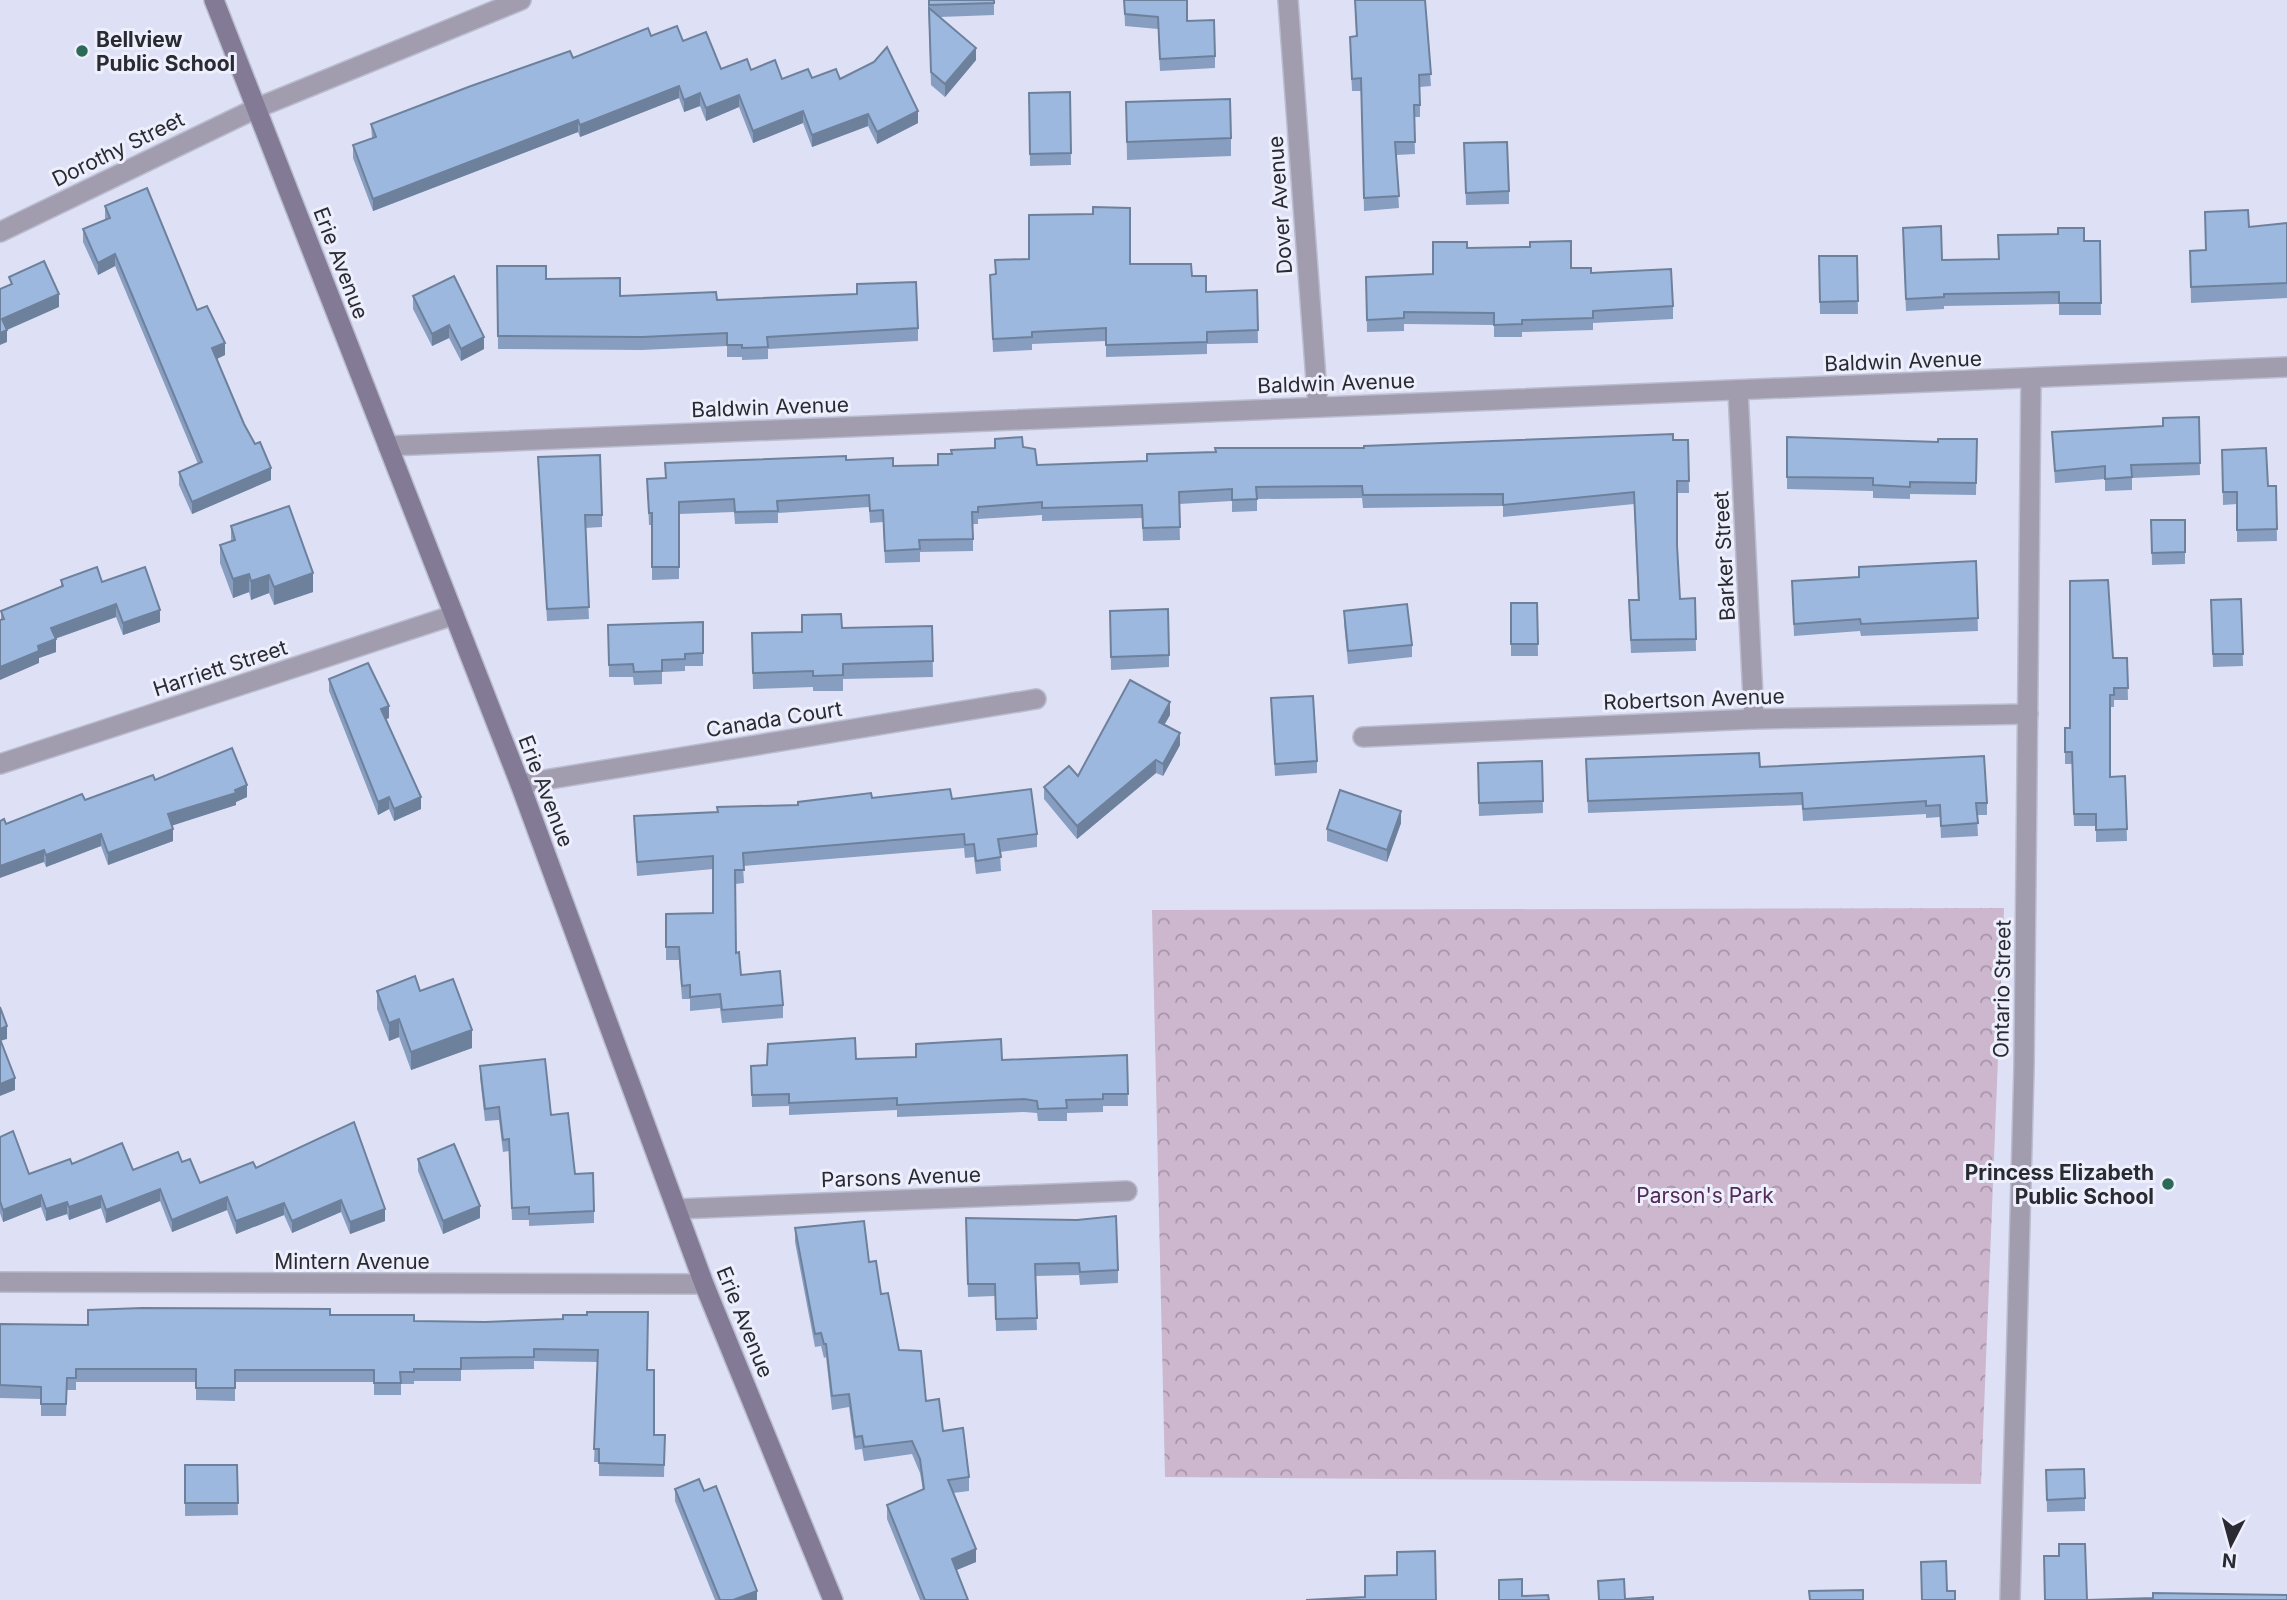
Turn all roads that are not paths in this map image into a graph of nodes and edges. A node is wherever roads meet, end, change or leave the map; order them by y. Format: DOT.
graph roads {
  1 [pos="214,0"];
  2 [pos="522,0"];
  3 [pos="1288,0"];
  4 [pos="257,108"];
  5 [pos="0,232"];
  6 [pos="2287,367"];
  7 [pos="2031,379"];
  8 [pos="1738,390"];
  9 [pos="1318,407"];
  10 [pos="388,446"];
  11 [pos="454,615"];
  12 [pos="1035,699"];
  13 [pos="2028,714"];
  14 [pos="1754,719"];
  15 [pos="1363,737"];
  16 [pos="0,764"];
  17 [pos="520,784"];
  18 [pos="1127,1191"];
  19 [pos="677,1209"];
  20 [pos="0,1282"];
  21 [pos="704,1284"];
  22 [pos="833,1600"];
  23 [pos="2010,1600"];
  1 -- 4 [label="main road, Erie Avenue"];
  2 -- 4 [label="street, Dorothy Street"];
  3 -- 9 [label="street, Dover Avenue"];
  4 -- 5 [label="street, Dorothy Street"];
  4 -- 10 [label="main road, Erie Avenue"];
  6 -- 7 [label="street, Baldwin Avenue"];
  7 -- 8 [label="street, Baldwin Avenue"];
  7 -- 13 [label="street, Ontario Street"];
  8 -- 9 [label="street, Baldwin Avenue"];
  8 -- 14 [label="street, Barker Street"];
  9 -- 10 [label="street, Baldwin Avenue"];
  10 -- 11 [label="main road, Erie Avenue"];
  11 -- 16 [label="street, Harriett Street"];
  11 -- 17 [label="main road, Erie Avenue"];
  12 -- 17 [label="street, Canada Court"];
  13 -- 14 [label="street, Robertson Avenue"];
  13 -- 23 [label="street, Ontario Street"];
  14 -- 15 [label="street, Robertson Avenue"];
  17 -- 19 [label="main road, Erie Avenue"];
  18 -- 19 [label="street, Parsons Avenue"];
  19 -- 21 [label="main road, Erie Avenue"];
  20 -- 21 [label="street, Mintern Avenue"];
  21 -- 22 [label="main road, Erie Avenue"];
}
